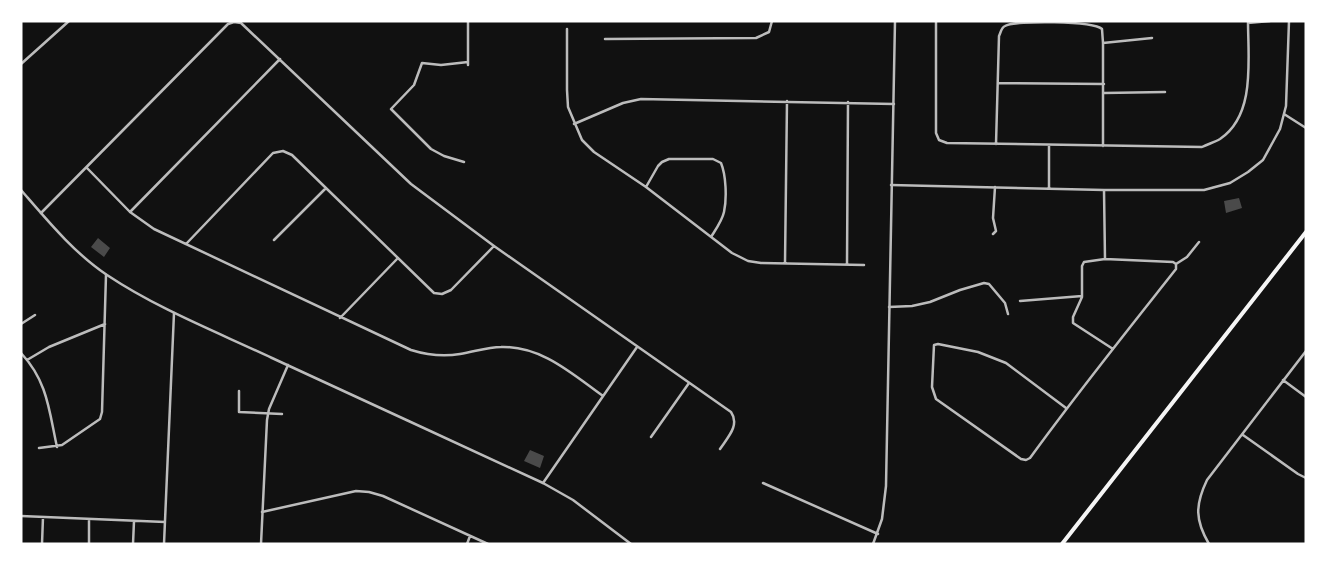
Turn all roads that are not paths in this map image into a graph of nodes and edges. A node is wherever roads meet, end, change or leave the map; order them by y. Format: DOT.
graph roads {
  1 [pos="69,21"];
  2 [pos="468,21"];
  3 [pos="772,21"];
  4 [pos="895,21"];
  5 [pos="936,21"];
  6 [pos="1270,21"];
  7 [pos="1289,21"];
  8 [pos="1248,22"];
  9 [pos="567,29"];
  10 [pos="1152,38"];
  11 [pos="605,39"];
  12 [pos="1103,43"];
  13 [pos="280,59"];
  14 [pos="21,64"];
  15 [pos="998,83"];
  16 [pos="1104,84"];
  17 [pos="1165,92"];
  18 [pos="1104,93"];
  19 [pos="787,101"];
  20 [pos="848,102"];
  21 [pos="894,104"];
  22 [pos="1284,114"];
  23 [pos="574,124"];
  24 [pos="1306,128"];
  25 [pos="996,144"];
  26 [pos="1050,145"];
  27 [pos="1103,146"];
  28 [pos="464,162"];
  29 [pos="87,168"];
  30 [pos="891,185"];
  31 [pos="995,187"];
  32 [pos="326,188"];
  33 [pos="646,188"];
  34 [pos="1049,188"];
  35 [pos="21,190"];
  36 [pos="1104,190"];
  37 [pos="130,212"];
  38 [pos="41,213"];
  39 [pos="1306,232"];
  40 [pos="993,234"];
  41 [pos="711,237"];
  42 [pos="274,240"];
  43 [pos="1200,242"];
  44 [pos="186,244"];
  45 [pos="494,246"];
  46 [pos="397,259"];
  47 [pos="1105,259"];
  48 [pos="785,263"];
  49 [pos="846,264"];
  50 [pos="1176,264"];
  51 [pos="864,265"];
  52 [pos="106,275"];
  53 [pos="1082,296"];
  54 [pos="1020,301"];
  55 [pos="889,306"];
  56 [pos="174,312"];
  57 [pos="1008,314"];
  58 [pos="35,315"];
  59 [pos="340,318"];
  60 [pos="21,324"];
  61 [pos="105,324"];
  62 [pos="638,346"];
  63 [pos="1114,349"];
  64 [pos="1306,351"];
  65 [pos="21,353"];
  66 [pos="28,360"];
  67 [pos="288,365"];
  68 [pos="1284,380"];
  69 [pos="689,382"];
  70 [pos="239,391"];
  71 [pos="603,396"];
  72 [pos="1306,397"];
  73 [pos="1066,408"];
  74 [pos="268,414"];
  75 [pos="282,414"];
  76 [pos="1243,435"];
  77 [pos="651,437"];
  78 [pos="57,447"];
  79 [pos="40,448"];
  80 [pos="720,449"];
  81 [pos="1306,478"];
  82 [pos="543,483"];
  83 [pos="763,483"];
  84 [pos="262,512"];
  85 [pos="21,516"];
  86 [pos="43,517"];
  87 [pos="88,519"];
  88 [pos="134,521"];
  89 [pos="165,522"];
  90 [pos="878,534"];
  91 [pos="470,536"];
  92 [pos="42,544"];
  93 [pos="89,544"];
  94 [pos="133,544"];
  95 [pos="164,544"];
  96 [pos="261,544"];
  97 [pos="466,544"];
  98 [pos="488,544"];
  99 [pos="631,544"];
  100 [pos="873,544"];
  101 [pos="1062,544"];
  102 [pos="1209,544"];
  1 -- 14 [label="street"];
  2 -- 28 [label="street"];
  3 -- 11 [label="street"];
  4 -- 21 [label="street"];
  5 -- 25 [label="street"];
  6 -- 8 [label="street"];
  7 -- 22 [label="street"];
  8 -- 27 [label="street"];
  9 -- 23 [label="street"];
  10 -- 12 [label="street"];
  12 -- 15 [label="street"];
  12 -- 16 [label="street"];
  13 -- 29 [label="street"];
  13 -- 37 [label="street"];
  13 -- 45 [label="street"];
  15 -- 16 [label="street"];
  15 -- 25 [label="street"];
  16 -- 18 [label="street"];
  17 -- 18 [label="street"];
  18 -- 27 [label="street"];
  19 -- 20 [label="street"];
  19 -- 23 [label="street"];
  19 -- 48 [label="street"];
  20 -- 21 [label="street"];
  20 -- 49 [label="street"];
  21 -- 30 [label="street"];
  22 -- 24 [label="street"];
  22 -- 36 [label="street"];
  23 -- 33 [label="street"];
  25 -- 26 [label="street"];
  26 -- 27 [label="street"];
  26 -- 34 [label="street"];
  29 -- 37 [label="street"];
  29 -- 38 [label="street"];
  30 -- 31 [label="street"];
  30 -- 55 [label="street"];
  31 -- 34 [label="street"];
  31 -- 40 [label="street"];
  32 -- 42 [label="street"];
  32 -- 44 [label="street"];
  32 -- 46 [label="street"];
  33 -- 41 [label="street"];
  33 -- 41 [label="street"];
  34 -- 36 [label="street"];
  35 -- 38 [label="street"];
  36 -- 47 [label="street"];
  37 -- 44 [label="street"];
  38 -- 52 [label="street"];
  39 -- 101 [label="main road"];
  41 -- 48 [label="street"];
  43 -- 50 [label="street"];
  44 -- 59 [label="street"];
  45 -- 46 [label="street"];
  45 -- 62 [label="street"];
  46 -- 59 [label="street"];
  47 -- 50 [label="street"];
  47 -- 53 [label="street"];
  48 -- 49 [label="street"];
  49 -- 51 [label="street"];
  50 -- 63 [label="street"];
  52 -- 56 [label="street"];
  52 -- 61 [label="street"];
  53 -- 54 [label="street"];
  53 -- 63 [label="street"];
  55 -- 57 [label="street"];
  55 -- 90 [label="street"];
  56 -- 67 [label="street"];
  56 -- 89 [label="street"];
  58 -- 60 [label="street"];
  59 -- 71 [label="street"];
  61 -- 66 [label="street"];
  61 -- 78 [label="street"];
  62 -- 69 [label="street"];
  62 -- 71 [label="street"];
  63 -- 73 [label="street"];
  64 -- 68 [label="street"];
  65 -- 66 [label="street"];
  66 -- 78 [label="street"];
  67 -- 74 [label="street"];
  67 -- 82 [label="street"];
  68 -- 72 [label="street"];
  68 -- 76 [label="street"];
  69 -- 77 [label="street"];
  69 -- 80 [label="street"];
  70 -- 74 [label="street"];
  71 -- 82 [label="street"];
  73 -- 73 [label="street"];
  74 -- 75 [label="street"];
  74 -- 84 [label="street"];
  76 -- 81 [label="street"];
  76 -- 102 [label="street"];
  78 -- 79 [label="street"];
  82 -- 99 [label="street"];
  83 -- 90 [label="street"];
  84 -- 91 [label="street"];
  84 -- 96 [label="street"];
  85 -- 86 [label="street"];
  86 -- 87 [label="street"];
  86 -- 92 [label="street"];
  87 -- 88 [label="street"];
  87 -- 93 [label="street"];
  88 -- 89 [label="street"];
  88 -- 94 [label="street"];
  89 -- 95 [label="street"];
  90 -- 100 [label="street"];
  91 -- 97 [label="street"];
  91 -- 98 [label="street"];
}
